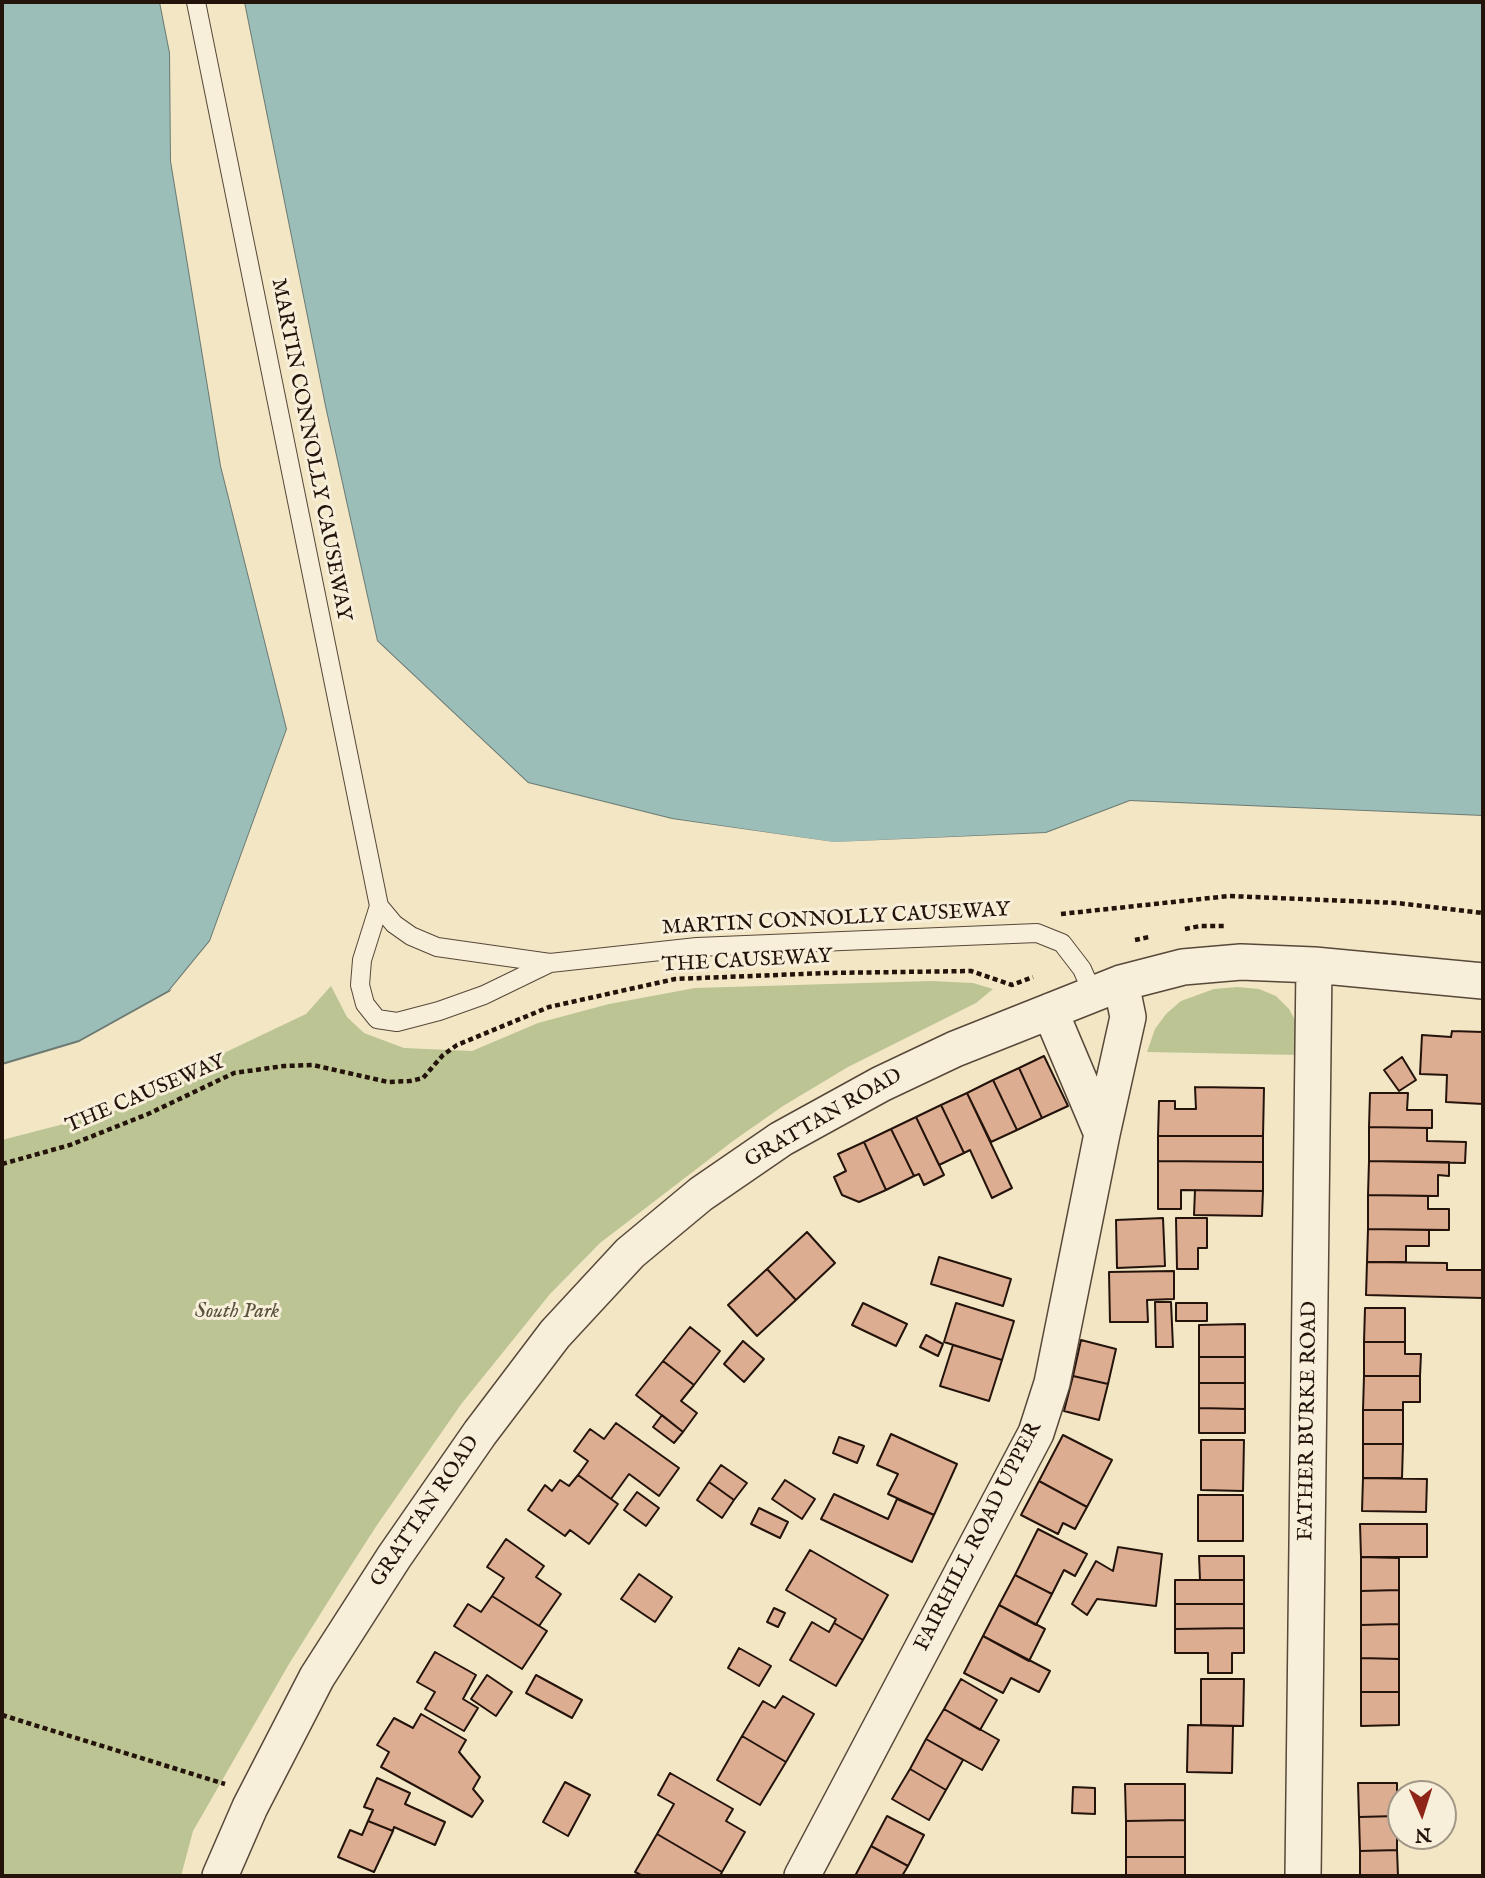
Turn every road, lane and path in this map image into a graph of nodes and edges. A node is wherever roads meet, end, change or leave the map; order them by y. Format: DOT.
graph roads {
  1 [pos="196,2"];
  2 [pos="379,906"];
  3 [pos="1483,913"];
  4 [pos="1050,915"];
  5 [pos="550,963"];
  6 [pos="1314,965"];
  7 [pos="1033,977"];
  8 [pos="1483,981"];
  9 [pos="1107,989"];
  10 [pos="1049,1011"];
  11 [pos="1102,1134"];
  12 [pos="2,1164"];
  13 [pos="2,1715"];
  14 [pos="227,1785"];
  15 [pos="220,1876"];
  16 [pos="803,1876"];
  17 [pos="1303,1876"];
  1 -- 2 [label="lane, MARTIN CONNOLLY CAUSEWAY"];
  2 -- 5 [label="lane, MARTIN CONNOLLY CAUSEWAY"];
  2 -- 5 [label="lane, MARTIN CONNOLLY CAUSEWAY"];
  3 -- 4 [label="path"];
  5 -- 9 [label="lane, MARTIN CONNOLLY CAUSEWAY"];
  6 -- 8 [label="street, GRATTAN ROAD"];
  6 -- 9 [label="street, GRATTAN ROAD"];
  6 -- 17 [label="street, FATHER BURKE ROAD"];
  7 -- 12 [label="path, THE CAUSEWAY"];
  9 -- 10 [label="street, GRATTAN ROAD"];
  9 -- 11 [label="street, FAIRHILL ROAD UPPER"];
  10 -- 11 [label="street"];
  10 -- 15 [label="street, GRATTAN ROAD"];
  11 -- 16 [label="street, FAIRHILL ROAD UPPER"];
  13 -- 14 [label="path"];
}
